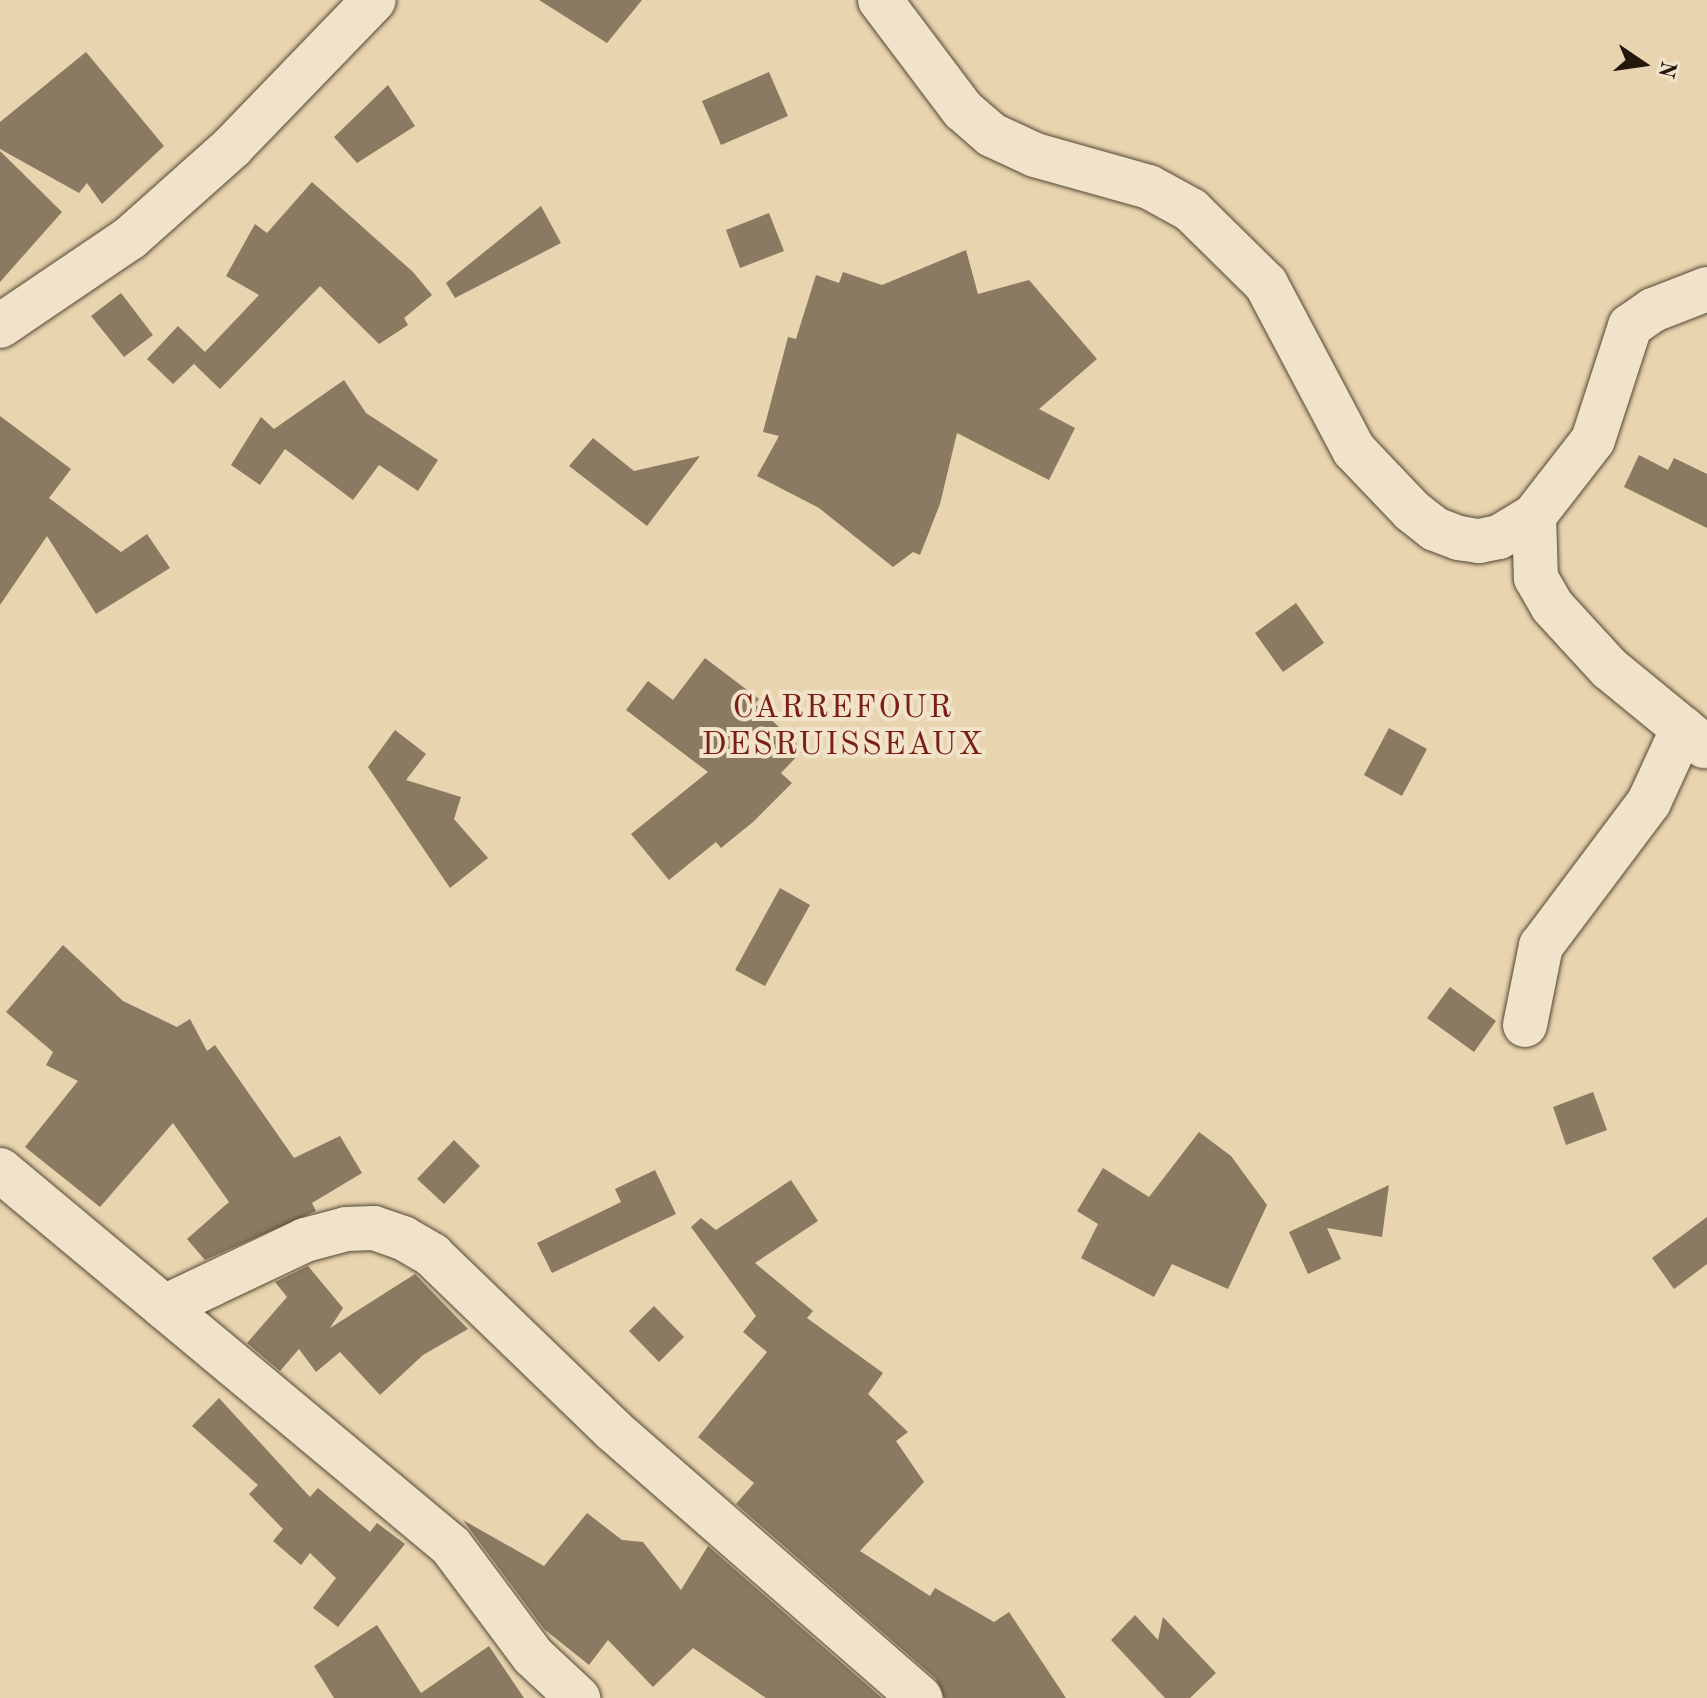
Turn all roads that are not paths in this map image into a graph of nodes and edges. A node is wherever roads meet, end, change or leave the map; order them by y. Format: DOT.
graph roads {
  1 [pos="374,0"];
  2 [pos="880,0"];
  3 [pos="1707,289"];
  4 [pos="0,326"];
  5 [pos="1534,516"];
  6 [pos="1695,738"];
  7 [pos="1525,1025"];
  8 [pos="0,1170"];
  9 [pos="164,1307"];
  10 [pos="578,1698"];
  11 [pos="920,1698"];
  1 -- 4 [label="street"];
  2 -- 5 [label="street"];
  3 -- 5 [label="street"];
  5 -- 6 [label="street"];
  6 -- 7 [label="street"];
  8 -- 9 [label="street"];
  9 -- 10 [label="street"];
  9 -- 11 [label="street"];
}
